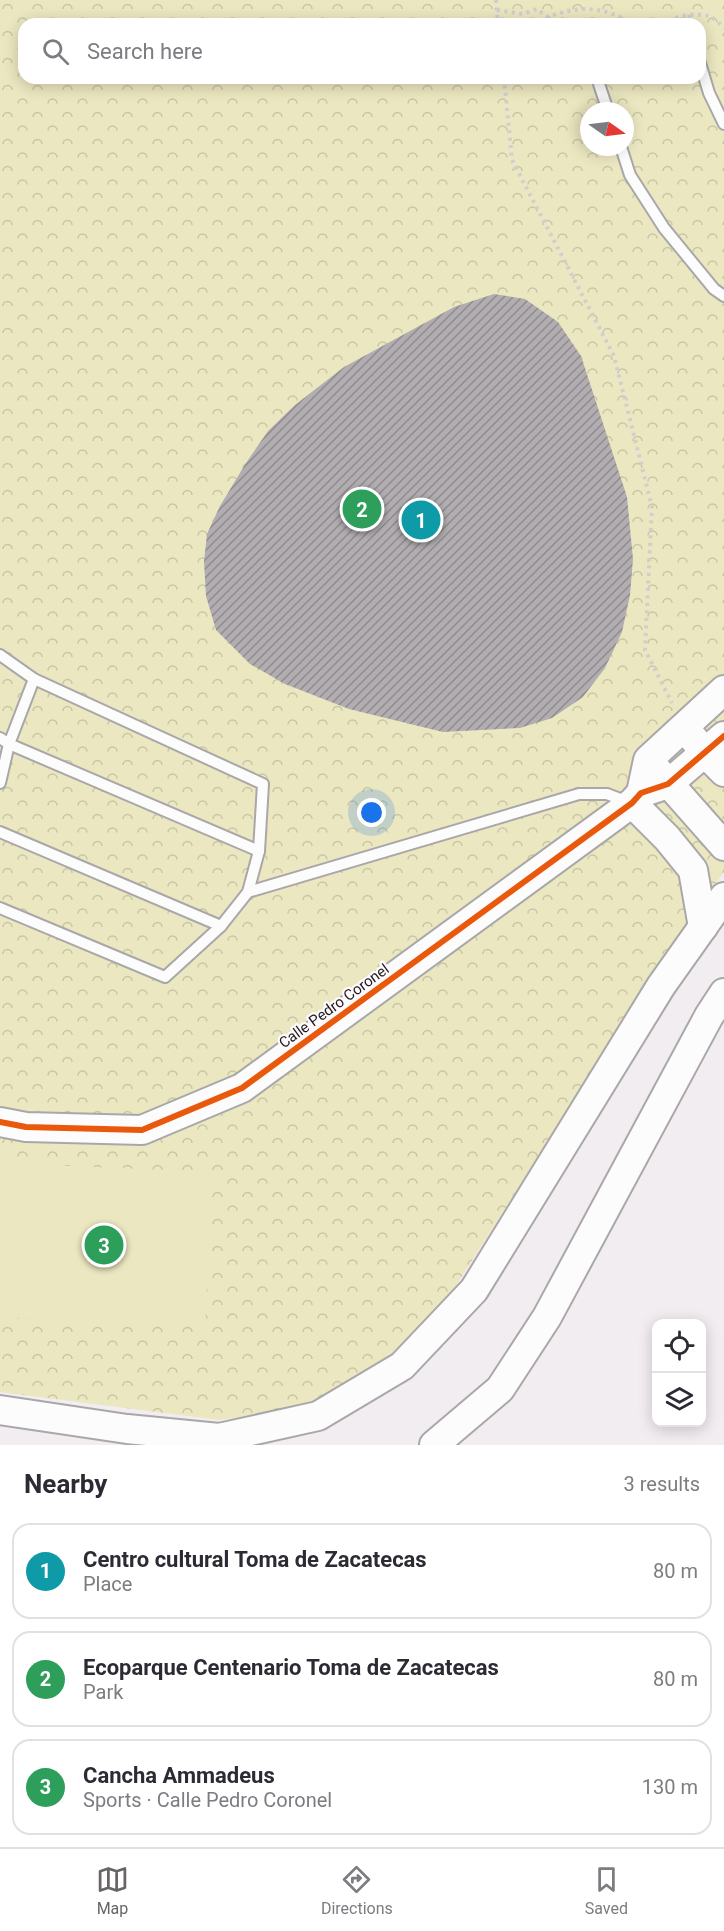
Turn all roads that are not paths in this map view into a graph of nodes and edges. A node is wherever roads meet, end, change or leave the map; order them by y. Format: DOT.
graph roads {
  1 [pos="706,83"];
  2 [pos="599,84"];
  3 [pos="605,102"];
  4 [pos="724,124"];
  5 [pos="624,156"];
  6 [pos="724,296"];
  7 [pos="0,655"];
  8 [pos="34,678"];
  9 [pos="724,690"];
  10 [pos="684,725"];
  11 [pos="5,741"];
  12 [pos="718,754"];
  13 [pos="648,760"];
  14 [pos="0,783"];
  15 [pos="668,784"];
  16 [pos="636,798"];
  17 [pos="0,832"];
  18 [pos="724,846"];
  19 [pos="260,851"];
  20 [pos="248,892"];
  21 [pos="724,897"];
  22 [pos="0,908"];
  23 [pos="221,926"];
  24 [pos="702,927"];
  25 [pos="724,993"];
  26 [pos="0,1122"];
  27 [pos="0,1410"];
  28 [pos="434,1445"];
  1 -- 4 [label="lane"];
  2 -- 3 [label="lane"];
  5 -- 6 [label="lane"];
  7 -- 8 [label="lane"];
  8 -- 11 [label="lane"];
  8 -- 19 [label="lane"];
  9 -- 10 [label="main road"];
  10 -- 12 [label="main road"];
  10 -- 13 [label="main road"];
  11 -- 14 [label="lane"];
  11 -- 19 [label="lane"];
  12 -- 15 [label="main road"];
  13 -- 15 [label="main road"];
  13 -- 16 [label="main road"];
  15 -- 16 [label="main road, Calle Pedro Coronel"];
  15 -- 18 [label="main road"];
  16 -- 20 [label="lane"];
  16 -- 24 [label="main road"];
  16 -- 26 [label="main road, Calle Pedro Coronel"];
  17 -- 23 [label="lane"];
  19 -- 20 [label="lane"];
  20 -- 23 [label="lane"];
  21 -- 24 [label="main road"];
  22 -- 23 [label="lane"];
  24 -- 27 [label="main road"];
  25 -- 28 [label="main road"];
}
